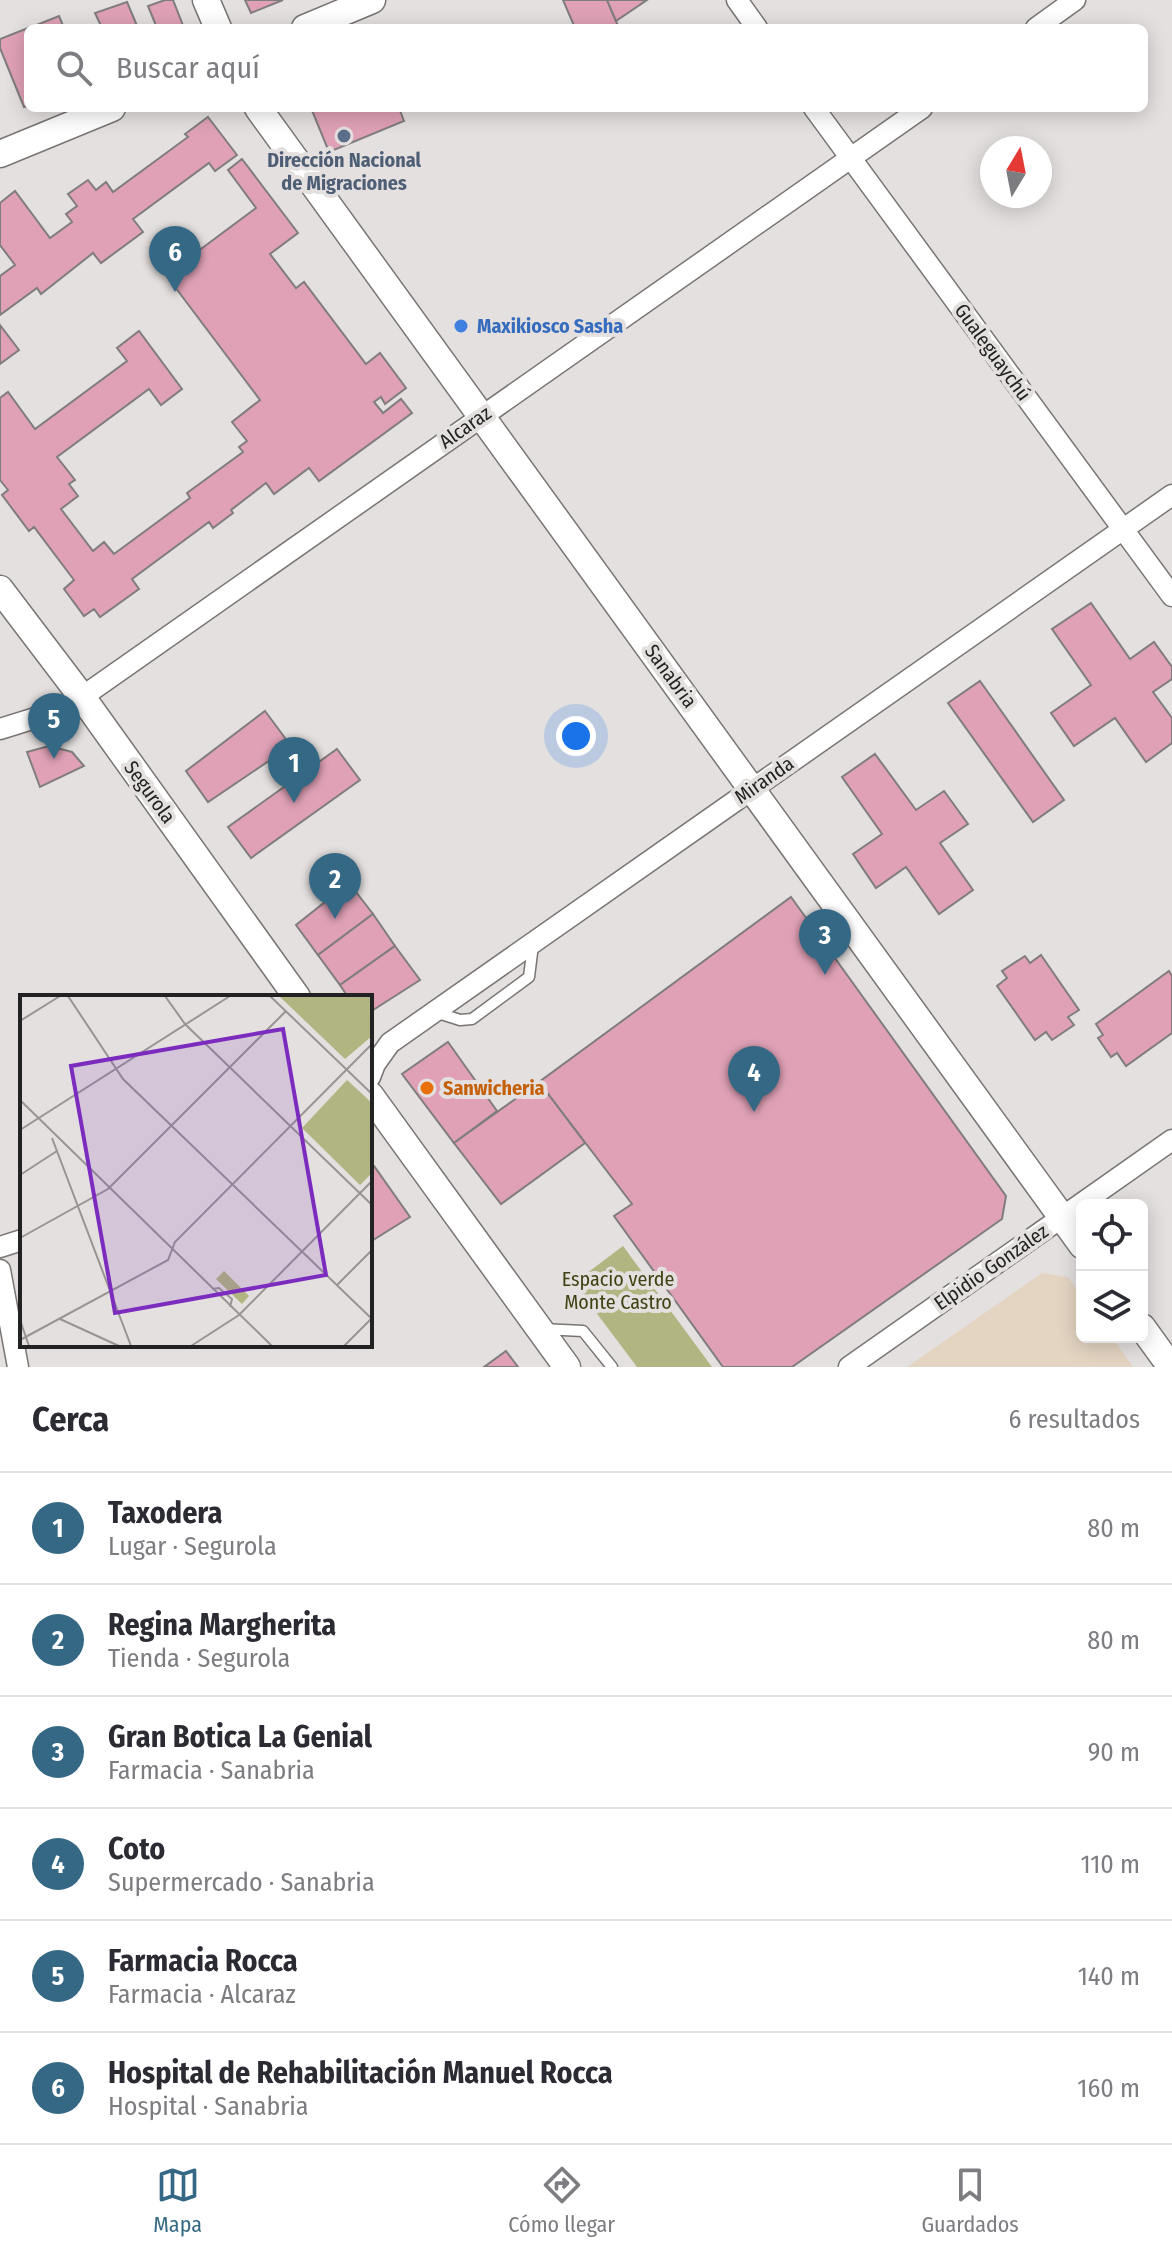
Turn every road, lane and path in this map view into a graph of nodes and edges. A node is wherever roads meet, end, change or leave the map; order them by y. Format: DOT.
graph roads {
  1 [pos="206,0"];
  2 [pos="372,0"];
  3 [pos="737,0"];
  4 [pos="1075,0"];
  5 [pos="216,24"];
  6 [pos="315,24"];
  7 [pos="754,24"];
  8 [pos="1042,24"];
  9 [pos="102,112"];
  10 [pos="261,112"];
  11 [pos="817,112"];
  12 [pos="916,112"];
  13 [pos="0,154"];
  14 [pos="851,159"];
  15 [pos="482,415"];
  16 [pos="1172,495"];
  17 [pos="1123,529"];
  18 [pos="0,589"];
  19 [pos="1172,596"];
  20 [pos="82,697"];
  21 [pos="0,729"];
  22 [pos="753,788"];
  23 [pos="296,995"];
  24 [pos="372,1072"];
  25 [pos="372,1098"];
  26 [pos="1172,1140"];
  27 [pos="1062,1217"];
  28 [pos="1076,1237"];
  29 [pos="20,1241"];
  30 [pos="0,1247"];
  31 [pos="0,1270"];
  32 [pos="540,1329"];
  33 [pos="1148,1335"];
  34 [pos="18,1367"];
  35 [pos="567,1367"];
  36 [pos="612,1367"];
  37 [pos="849,1367"];
  38 [pos="1171,1367"];
  1 -- 5 [label="street"];
  2 -- 6 [label="street"];
  3 -- 7 [label="street"];
  4 -- 8 [label="street"];
  9 -- 13 [label="street"];
  10 -- 15 [label="street, Sanabria"];
  11 -- 14 [label="street, Gualeguaychú"];
  12 -- 14 [label="street, Alcaraz"];
  14 -- 15 [label="street, Alcaraz"];
  14 -- 17 [label="street, Gualeguaychú"];
  15 -- 20 [label="street, Alcaraz"];
  15 -- 22 [label="street, Sanabria"];
  16 -- 17 [label="street, Miranda"];
  17 -- 19 [label="street, Gualeguaychú"];
  17 -- 22 [label="street, Miranda"];
  18 -- 20 [label="street, Segurola"];
  20 -- 21 [label="street, Alcaraz"];
  20 -- 23 [label="street, Segurola"];
  22 -- 24 [label="street, Miranda"];
  22 -- 27 [label="street, Sanabria"];
  25 -- 32 [label="street"];
  26 -- 27 [label="street, Elpidio González"];
  27 -- 28 [label="street, Sanabria"];
  27 -- 37 [label="street, Elpidio González"];
  29 -- 30 [label="street"];
  31 -- 34 [label="street"];
  32 -- 35 [label="street"];
  32 -- 36 [label="lane"];
  33 -- 38 [label="street"];
}
